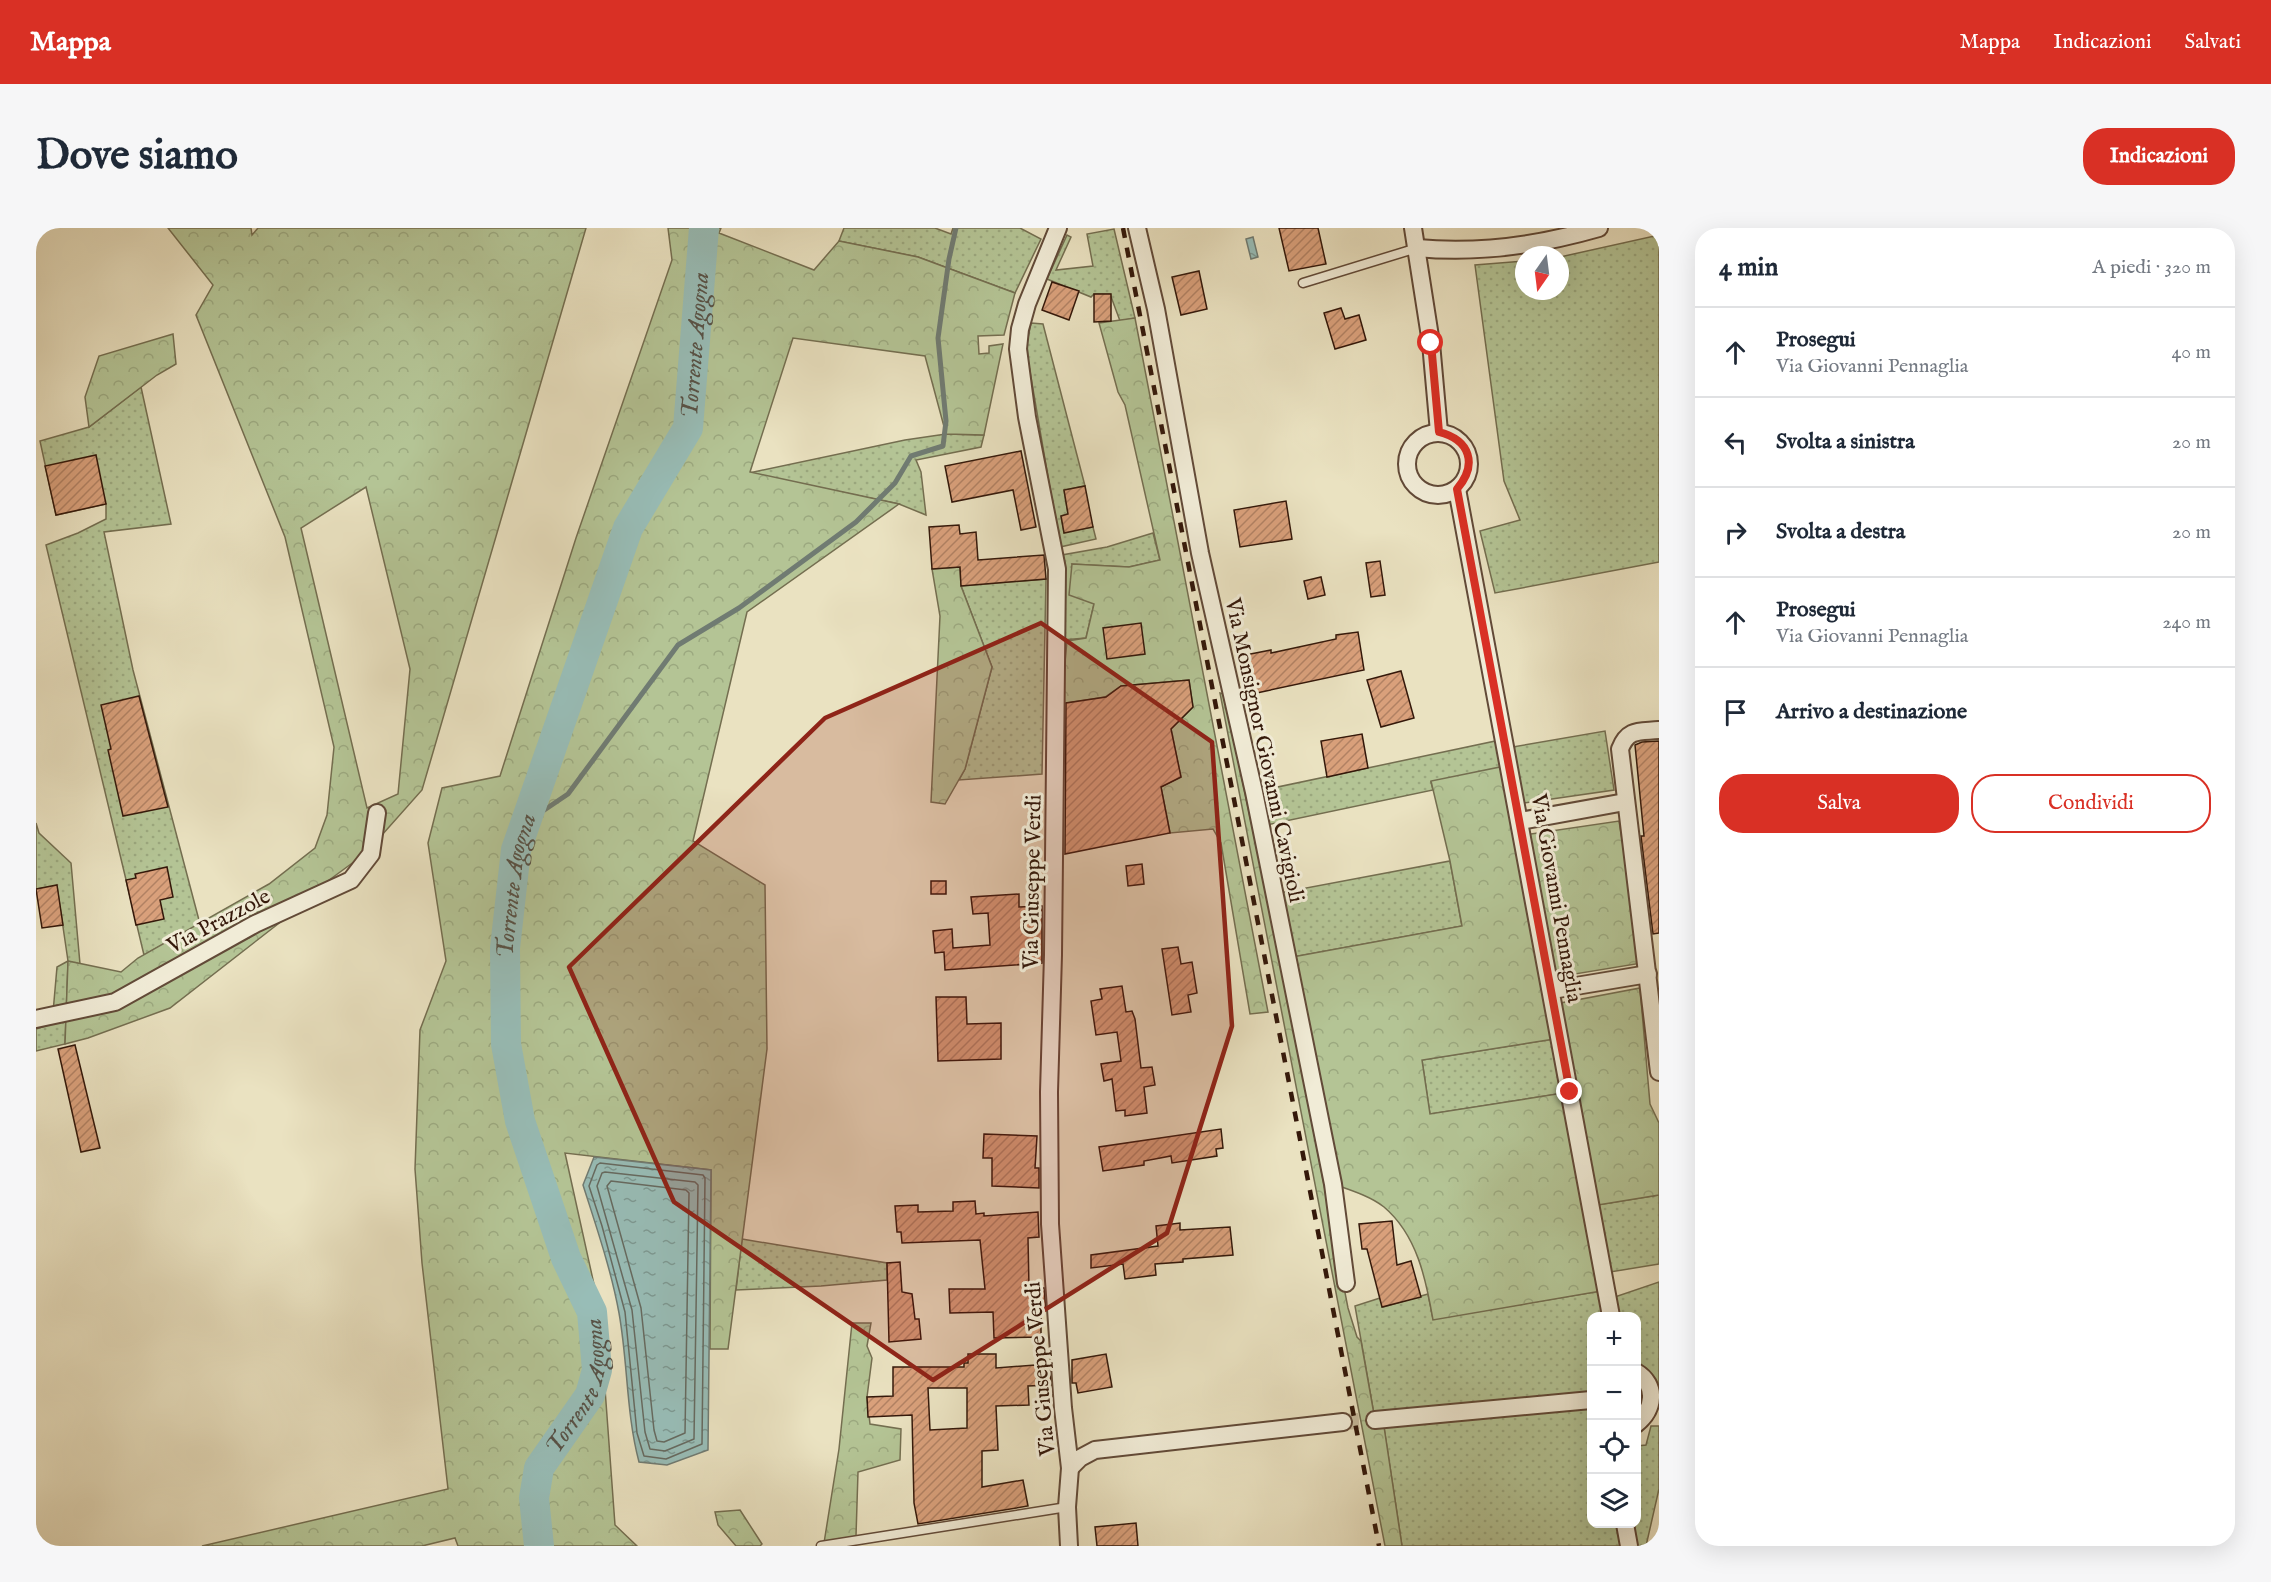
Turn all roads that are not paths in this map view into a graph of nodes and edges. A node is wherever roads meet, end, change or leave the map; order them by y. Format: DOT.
graph roads {
  1 [pos="1058,228"];
  2 [pos="1137,228"];
  3 [pos="1413,228"];
  4 [pos="1599,228"];
  5 [pos="1577,231"];
  6 [pos="1417,248"];
  7 [pos="1303,283"];
  8 [pos="1439,432"];
  9 [pos="1457,489"];
  10 [pos="1659,730"];
  11 [pos="1625,802"];
  12 [pos="377,813"];
  13 [pos="1520,821"];
  14 [pos="1651,963"];
  15 [pos="1552,990"];
  16 [pos="36,1019"];
  17 [pos="1659,1072"];
  18 [pos="1346,1283"];
  19 [pos="1610,1312"];
  20 [pos="1641,1376"];
  21 [pos="1656,1400"];
  22 [pos="1587,1401"];
  23 [pos="1379,1420"];
  24 [pos="1641,1420"];
  25 [pos="1343,1422"];
  26 [pos="1070,1468"];
  27 [pos="1067,1507"];
  28 [pos="1626,1528"];
  29 [pos="821,1546"];
  30 [pos="1069,1546"];
  31 [pos="1629,1546"];
  1 -- 26 [label="street, Via Giuseppe Verdi"];
  2 -- 18 [label="street, Via Monsignor Giovanni Cavigioli"];
  3 -- 6 [label="street"];
  4 -- 5 [label="street"];
  5 -- 6 [label="street"];
  6 -- 7 [label="lane"];
  6 -- 8 [label="street"];
  8 -- 9 [label="street"];
  8 -- 9 [label="street"];
  9 -- 13 [label="street, Via Giovanni Pennaglia"];
  10 -- 11 [label="street"];
  11 -- 13 [label="street"];
  11 -- 14 [label="street"];
  12 -- 16 [label="street, Via Prazzole"];
  13 -- 15 [label="street, Via Giovanni Pennaglia"];
  14 -- 15 [label="street"];
  14 -- 17 [label="street"];
  15 -- 19 [label="street, Via Giovanni Pennaglia"];
  20 -- 21 [label="street"];
  21 -- 24 [label="street"];
  22 -- 23 [label="street"];
  25 -- 26 [label="street"];
  26 -- 27 [label="street, Via Giuseppe Verdi"];
  27 -- 29 [label="lane"];
  27 -- 30 [label="street, Via Giuseppe Verdi"];
  28 -- 31 [label="street"];
}
